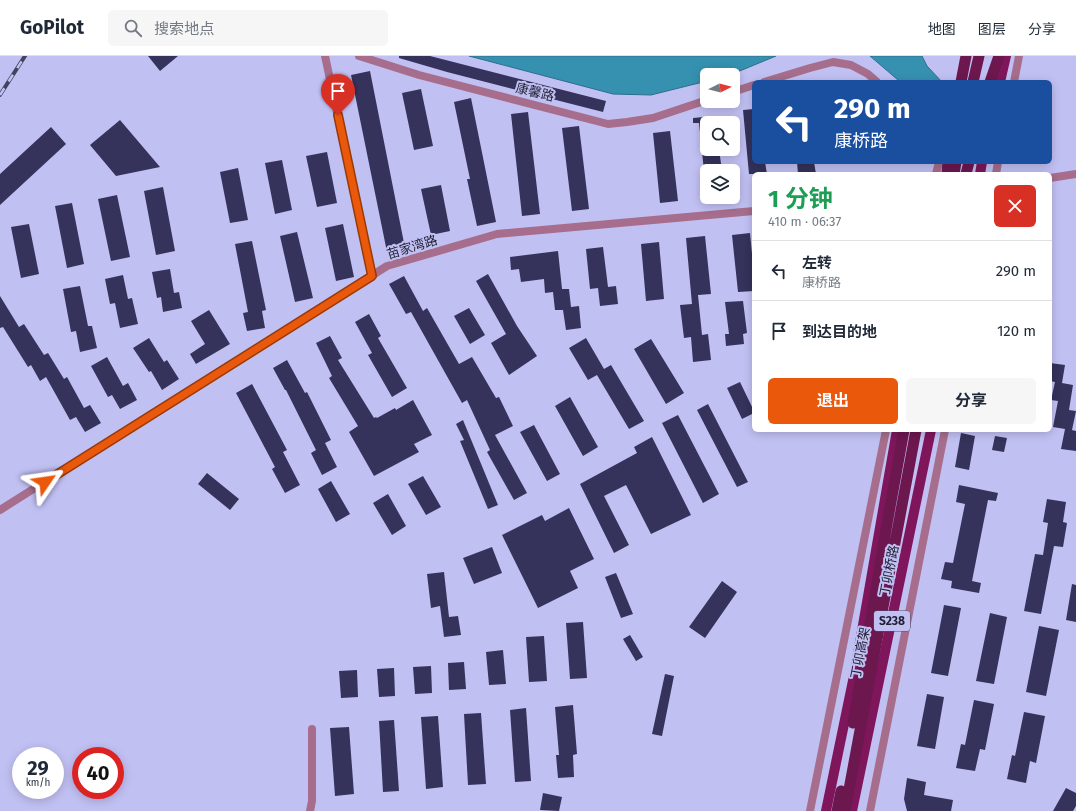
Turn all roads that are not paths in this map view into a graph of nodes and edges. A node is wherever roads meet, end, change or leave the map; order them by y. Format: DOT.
graph roads {
  1 [pos="325,56"];
  2 [pos="359,56"];
  3 [pos="961,56"];
  4 [pos="966,56"];
  5 [pos="970,56"];
  6 [pos="979,56"];
  7 [pos="990,56"];
  8 [pos="998,56"];
  9 [pos="1006,56"];
  10 [pos="1019,56"];
  11 [pos="771,80"];
  12 [pos="875,80"];
  13 [pos="956,80"];
  14 [pos="961,80"];
  15 [pos="964,80"];
  16 [pos="973,80"];
  17 [pos="986,80"];
  18 [pos="991,80"];
  19 [pos="1000,80"];
  20 [pos="1014,80"];
  21 [pos="752,86"];
  22 [pos="740,90"];
  23 [pos="700,102"];
  24 [pos="1076,174"];
  25 [pos="1052,178"];
  26 [pos="752,211"];
  27 [pos="372,276"];
  28 [pos="886,432"];
  29 [pos="897,432"];
  30 [pos="904,432"];
  31 [pos="916,432"];
  32 [pos="931,432"];
  33 [pos="945,432"];
  34 [pos="0,510"];
  35 [pos="312,729"];
  36 [pos="848,790"];
  37 [pos="310,811"];
  38 [pos="810,811"];
  39 [pos="826,811"];
  40 [pos="837,811"];
  41 [pos="845,811"];
  42 [pos="851,811"];
  43 [pos="870,811"];
  1 -- 27 [label="street"];
  2 -- 23 [label="street, 康馨路"];
  3 -- 13 [label="street"];
  4 -- 14 [label="highway"];
  5 -- 15 [label="main road"];
  6 -- 16 [label="highway"];
  7 -- 17 [label="highway"];
  8 -- 18 [label="highway"];
  9 -- 19 [label="main road"];
  10 -- 20 [label="street"];
  11 -- 12 [label="street"];
  21 -- 22 [label="street"];
  24 -- 25 [label="street"];
  26 -- 27 [label="street, 苗家湾路"];
  27 -- 34 [label="street, 苗家湾路"];
  28 -- 38 [label="street"];
  29 -- 39 [label="main road, 丁卯桥路 / S238"];
  30 -- 40 [label="highway, 丁卯高架 / S238"];
  31 -- 36 [label="highway, 丁卯高架 / S238"];
  32 -- 42 [label="main road, 丁卯桥路 / S238"];
  33 -- 43 [label="street"];
  35 -- 37 [label="street"];
  36 -- 41 [label="highway, 丁卯高架 / S238"];
  36 -- 42 [label="highway"];
}
